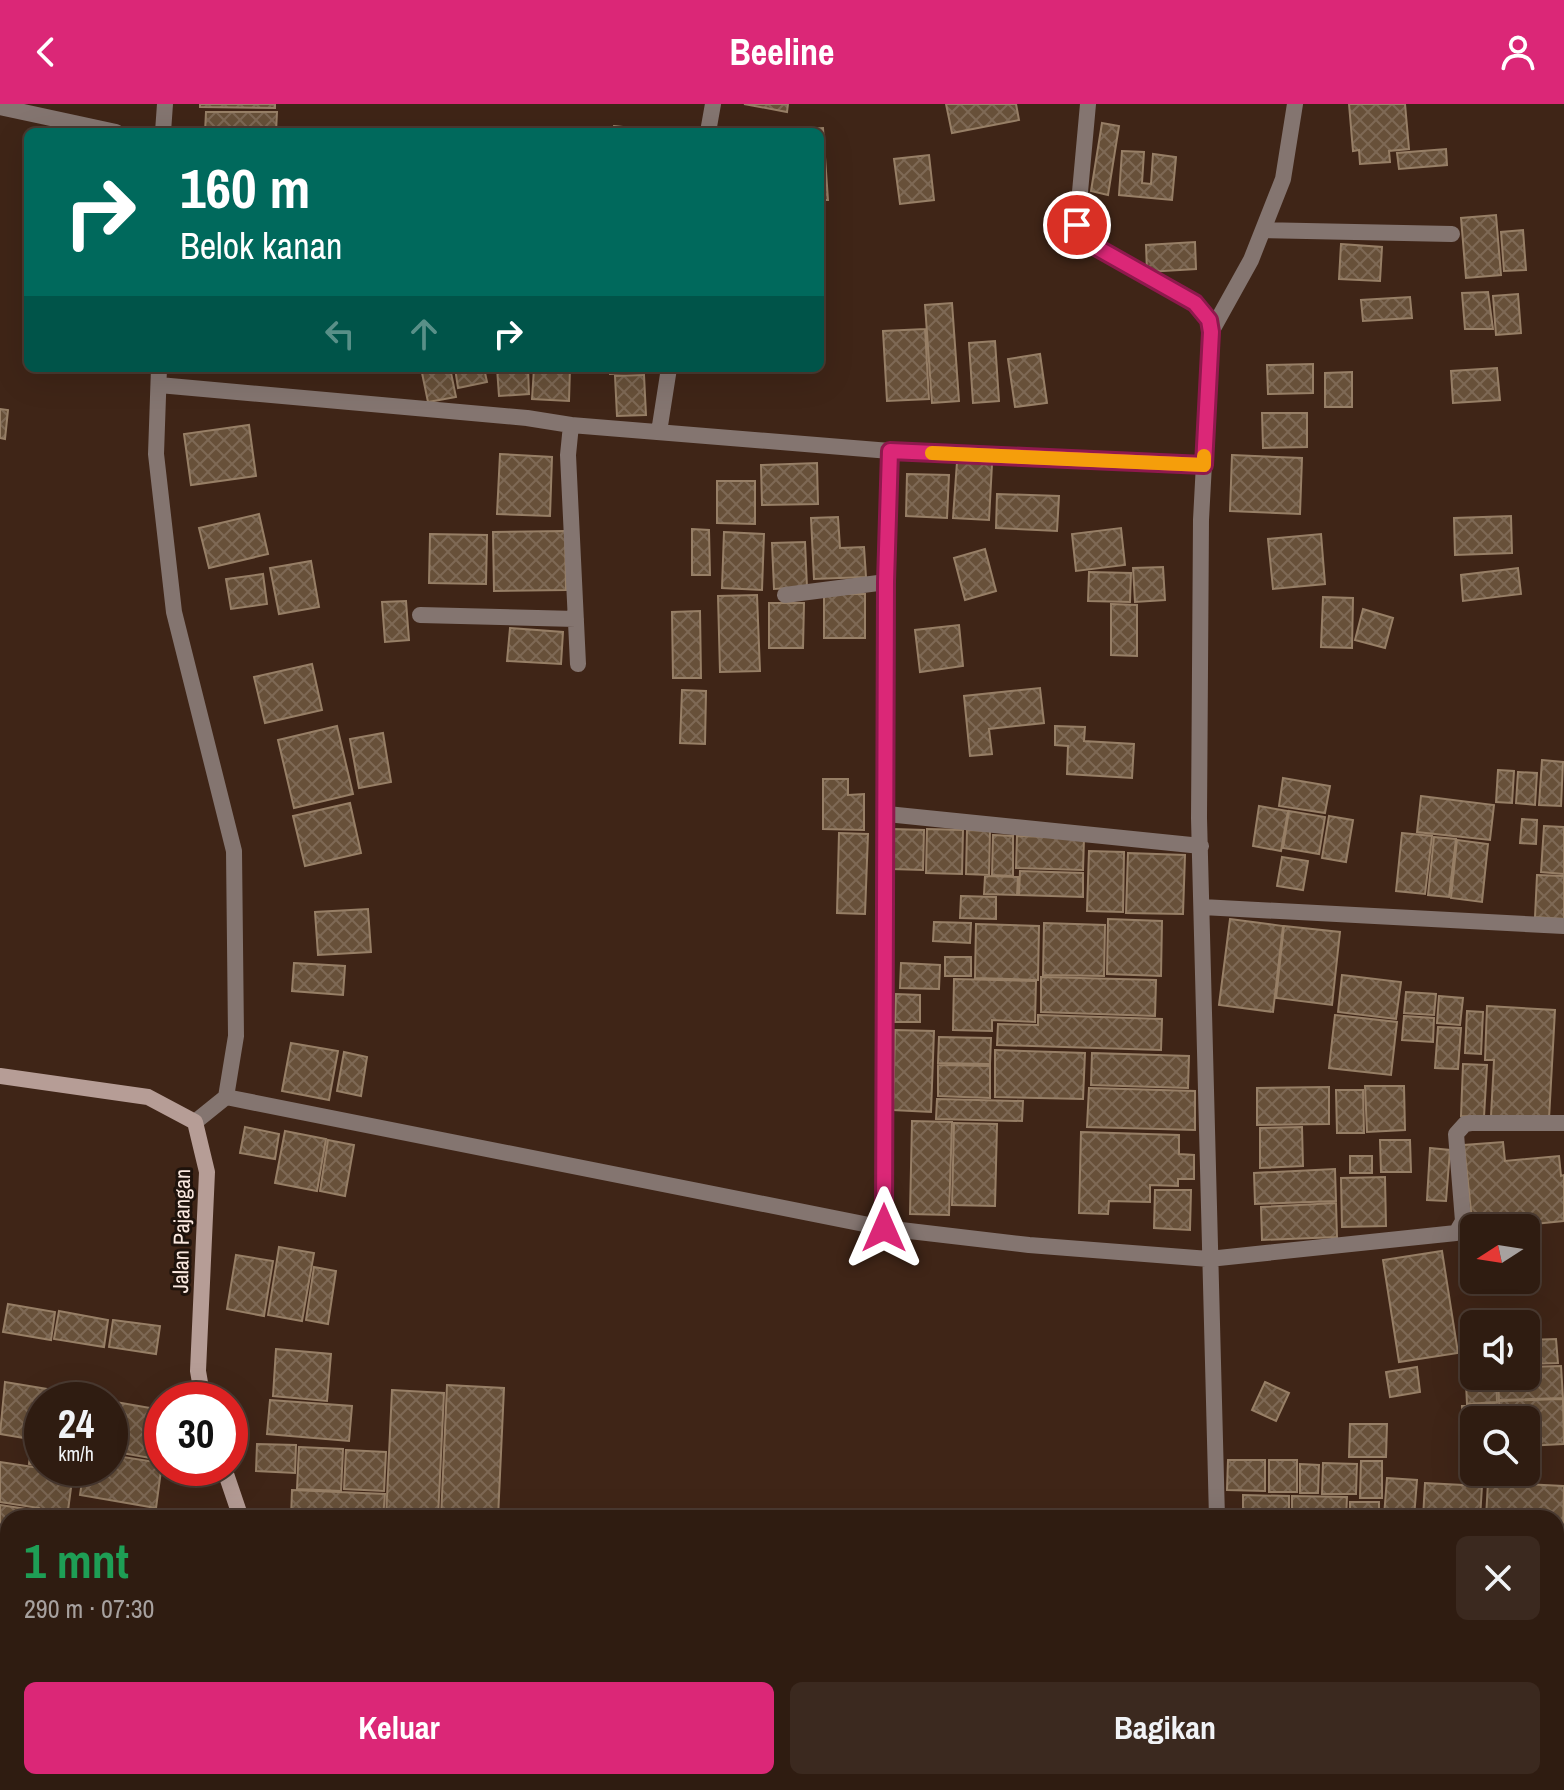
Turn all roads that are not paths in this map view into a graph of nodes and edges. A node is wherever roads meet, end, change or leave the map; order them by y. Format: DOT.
graph roads {
  1 [pos="165,104"];
  2 [pos="713,104"];
  3 [pos="1088,104"];
  4 [pos="1295,104"];
  5 [pos="0,107"];
  6 [pos="97,128"];
  7 [pos="163,128"];
  8 [pos="709,128"];
  9 [pos="1263,230"];
  10 [pos="1452,234"];
  11 [pos="1211,332"];
  12 [pos="668,372"];
  13 [pos="159,377"];
  14 [pos="571,425"];
  15 [pos="659,432"];
  16 [pos="890,451"];
  17 [pos="1204,465"];
  18 [pos="886,582"];
  19 [pos="785,595"];
  20 [pos="420,615"];
  21 [pos="576,619"];
  22 [pos="578,664"];
  23 [pos="887,814"];
  24 [pos="1201,846"];
  25 [pos="1202,907"];
  26 [pos="1564,926"];
  27 [pos="0,1076"];
  28 [pos="226,1097"];
  29 [pos="195,1122"];
  30 [pos="1564,1123"];
  31 [pos="884,1228"];
  32 [pos="1209,1259"];
  33 [pos="200,1382"];
  34 [pos="230,1486"];
  35 [pos="238,1510"];
  36 [pos="1217,1510"];
  1 -- 7 [label="street"];
  2 -- 8 [label="street"];
  3 -- 11 [label="street"];
  4 -- 9 [label="street"];
  5 -- 6 [label="street"];
  9 -- 10 [label="street"];
  9 -- 11 [label="street"];
  11 -- 17 [label="street"];
  12 -- 15 [label="street"];
  13 -- 14 [label="street"];
  13 -- 28 [label="street"];
  14 -- 15 [label="street"];
  14 -- 21 [label="street"];
  15 -- 16 [label="street"];
  16 -- 17 [label="street"];
  16 -- 18 [label="street"];
  17 -- 24 [label="street"];
  18 -- 19 [label="street"];
  18 -- 23 [label="street"];
  20 -- 21 [label="street"];
  21 -- 22 [label="street"];
  23 -- 24 [label="street"];
  23 -- 31 [label="street"];
  24 -- 25 [label="street"];
  25 -- 26 [label="street"];
  25 -- 32 [label="street"];
  27 -- 29 [label="main road"];
  28 -- 29 [label="street"];
  28 -- 31 [label="street"];
  29 -- 33 [label="main road, Jalan Pajangan"];
  30 -- 32 [label="street"];
  31 -- 32 [label="street"];
  32 -- 36 [label="street"];
  34 -- 35 [label="main road"];
}
